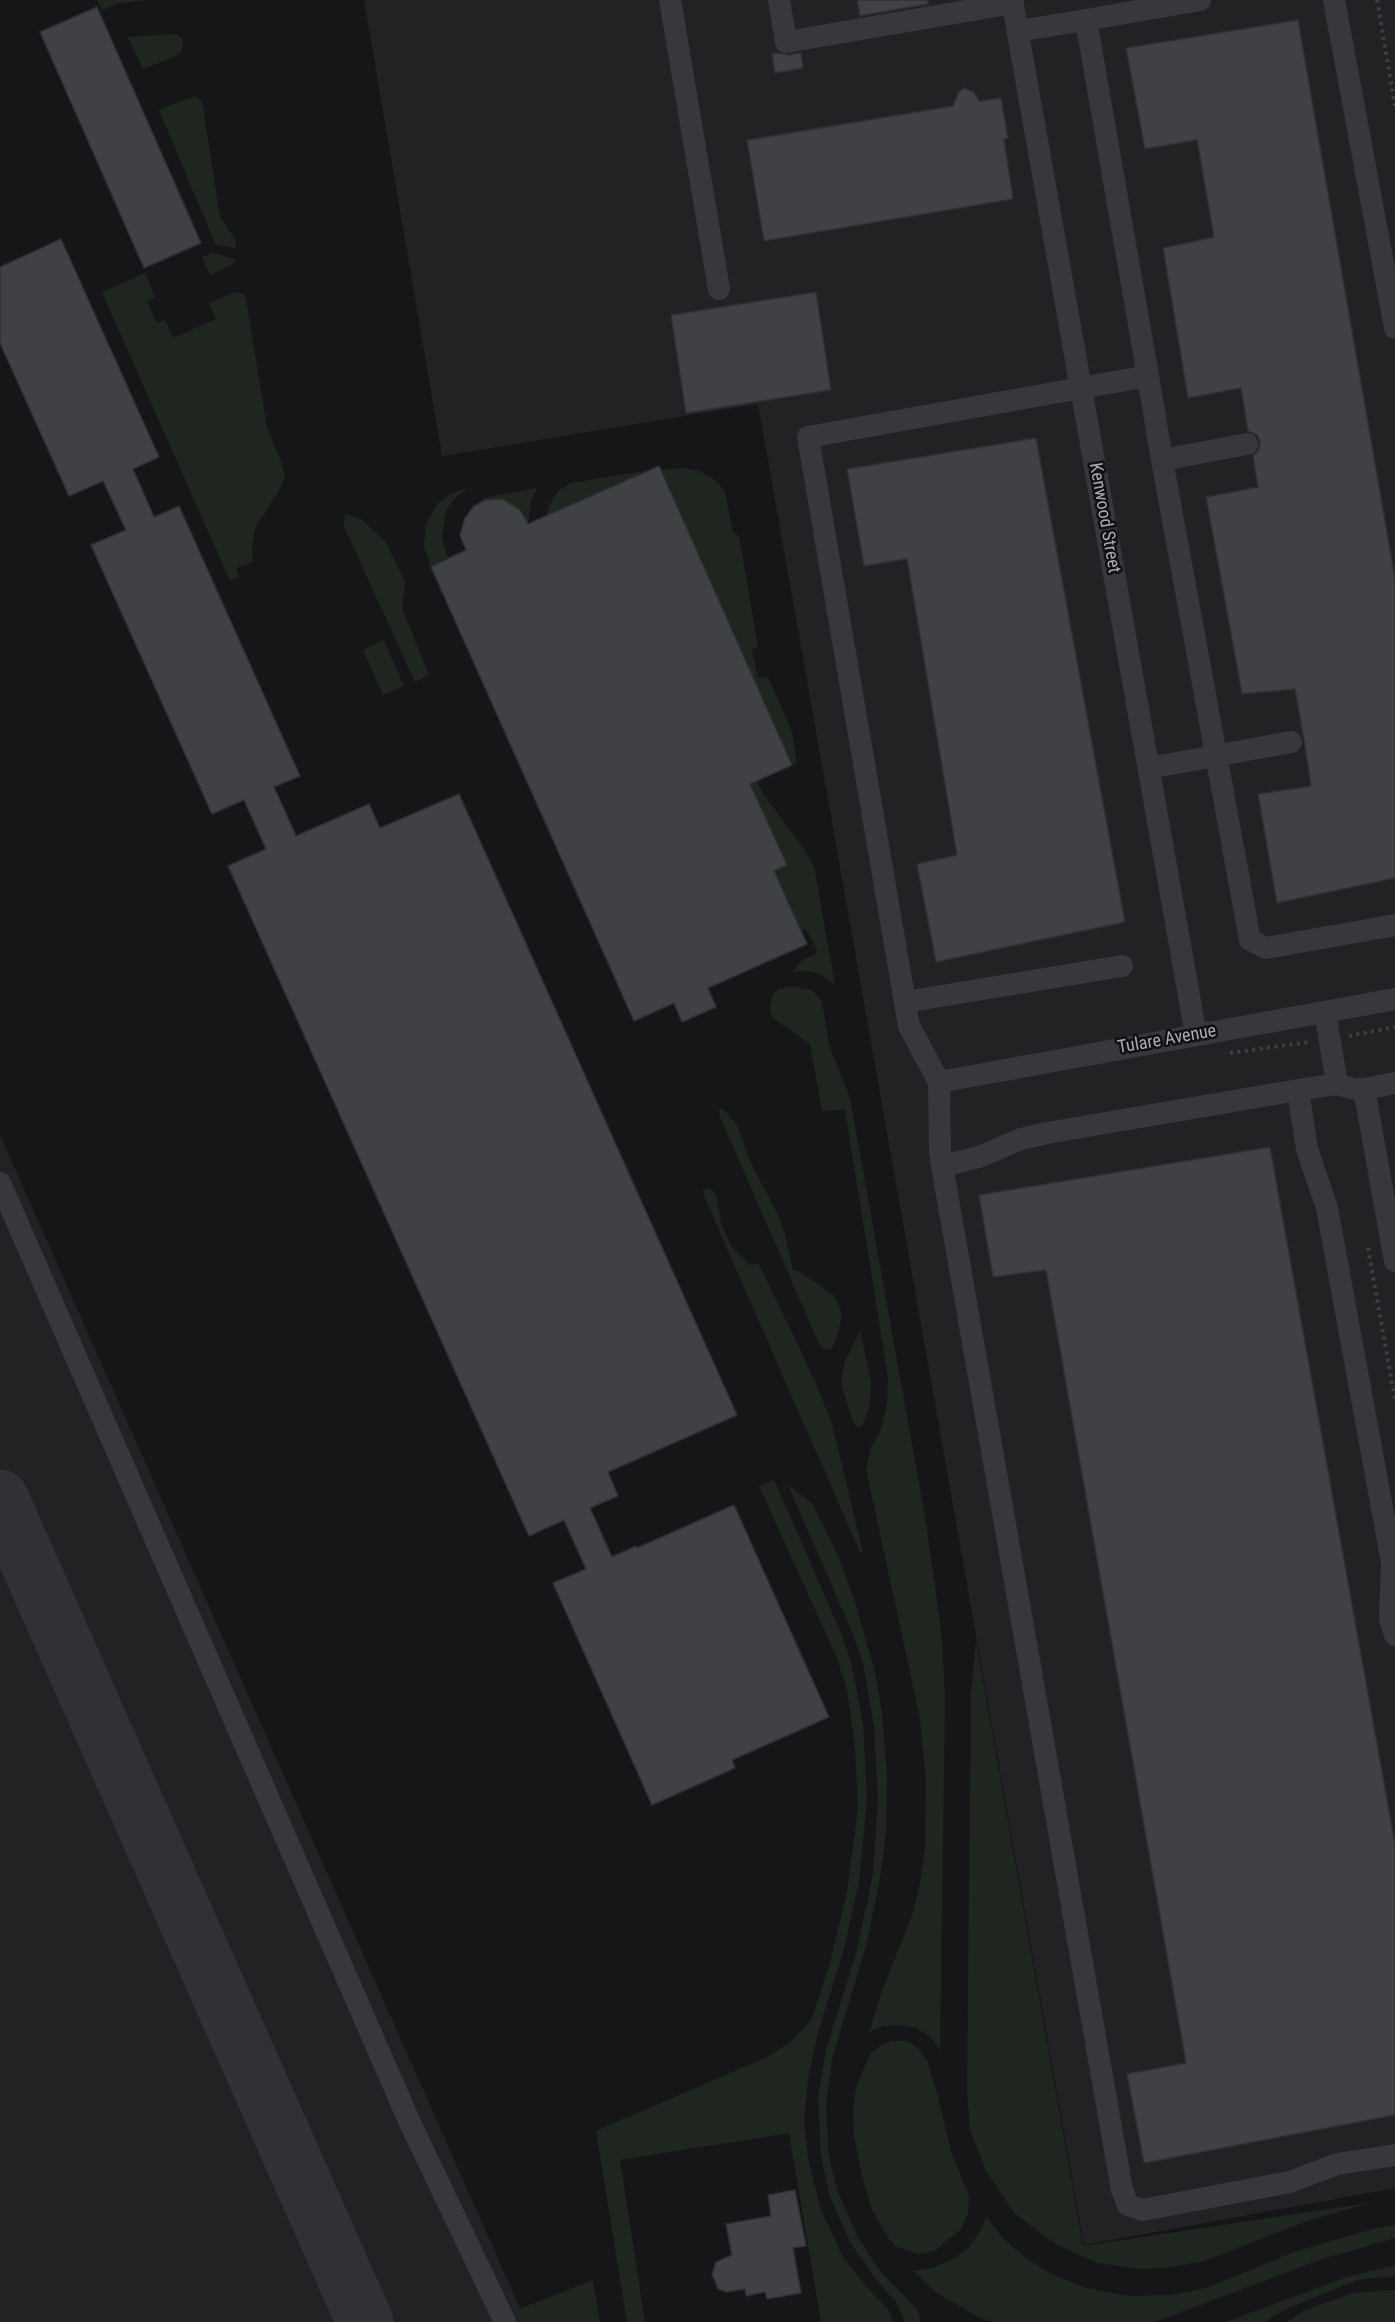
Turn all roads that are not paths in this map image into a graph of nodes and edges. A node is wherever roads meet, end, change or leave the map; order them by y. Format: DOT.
graph roads {
  1 [pos="670,0"];
  2 [pos="779,0"];
  3 [pos="1200,0"];
  4 [pos="1334,0"];
  5 [pos="1012,2"];
  6 [pos="1086,20"];
  7 [pos="1018,31"];
  8 [pos="719,289"];
  9 [pos="1395,328"];
  10 [pos="1148,376"];
  11 [pos="1081,388"];
  12 [pos="1247,444"];
  13 [pos="1162,459"];
  14 [pos="1291,742"];
  15 [pos="1217,755"];
  16 [pos="1149,768"];
  17 [pos="1395,925"];
  18 [pos="1122,966"];
  19 [pos="1395,999"];
  20 [pos="905,1002"];
  21 [pos="1325,1012"];
  22 [pos="1196,1035"];
  23 [pos="939,1082"];
  24 [pos="1395,1083"];
  25 [pos="1337,1084"];
  26 [pos="1364,1089"];
  27 [pos="1298,1090"];
  28 [pos="942,1166"];
  29 [pos="0,1183"];
  30 [pos="1395,1261"];
  31 [pos="1395,1635"];
  32 [pos="1395,2155"];
  33 [pos="505,2322"];
  1 -- 8 [label="street"];
  2 -- 5 [label="street"];
  3 -- 6 [label="street"];
  4 -- 9 [label="street"];
  5 -- 7 [label="street, Kenwood Street"];
  6 -- 7 [label="street"];
  6 -- 10 [label="street"];
  7 -- 11 [label="street, Kenwood Street"];
  10 -- 11 [label="street"];
  10 -- 13 [label="street"];
  11 -- 16 [label="street, Kenwood Street"];
  11 -- 20 [label="street"];
  12 -- 13 [label="street"];
  13 -- 15 [label="street"];
  14 -- 15 [label="street"];
  15 -- 16 [label="street"];
  15 -- 17 [label="street"];
  16 -- 22 [label="street, Kenwood Street"];
  18 -- 20 [label="street"];
  19 -- 21 [label="street, Tulare Avenue"];
  20 -- 23 [label="street"];
  21 -- 22 [label="street, Tulare Avenue"];
  21 -- 25 [label="street"];
  22 -- 23 [label="street, Tulare Avenue"];
  23 -- 28 [label="street"];
  24 -- 26 [label="street"];
  25 -- 26 [label="street"];
  25 -- 27 [label="street"];
  26 -- 30 [label="street"];
  27 -- 28 [label="street"];
  27 -- 31 [label="street"];
  28 -- 32 [label="street"];
  29 -- 33 [label="street"];
}
